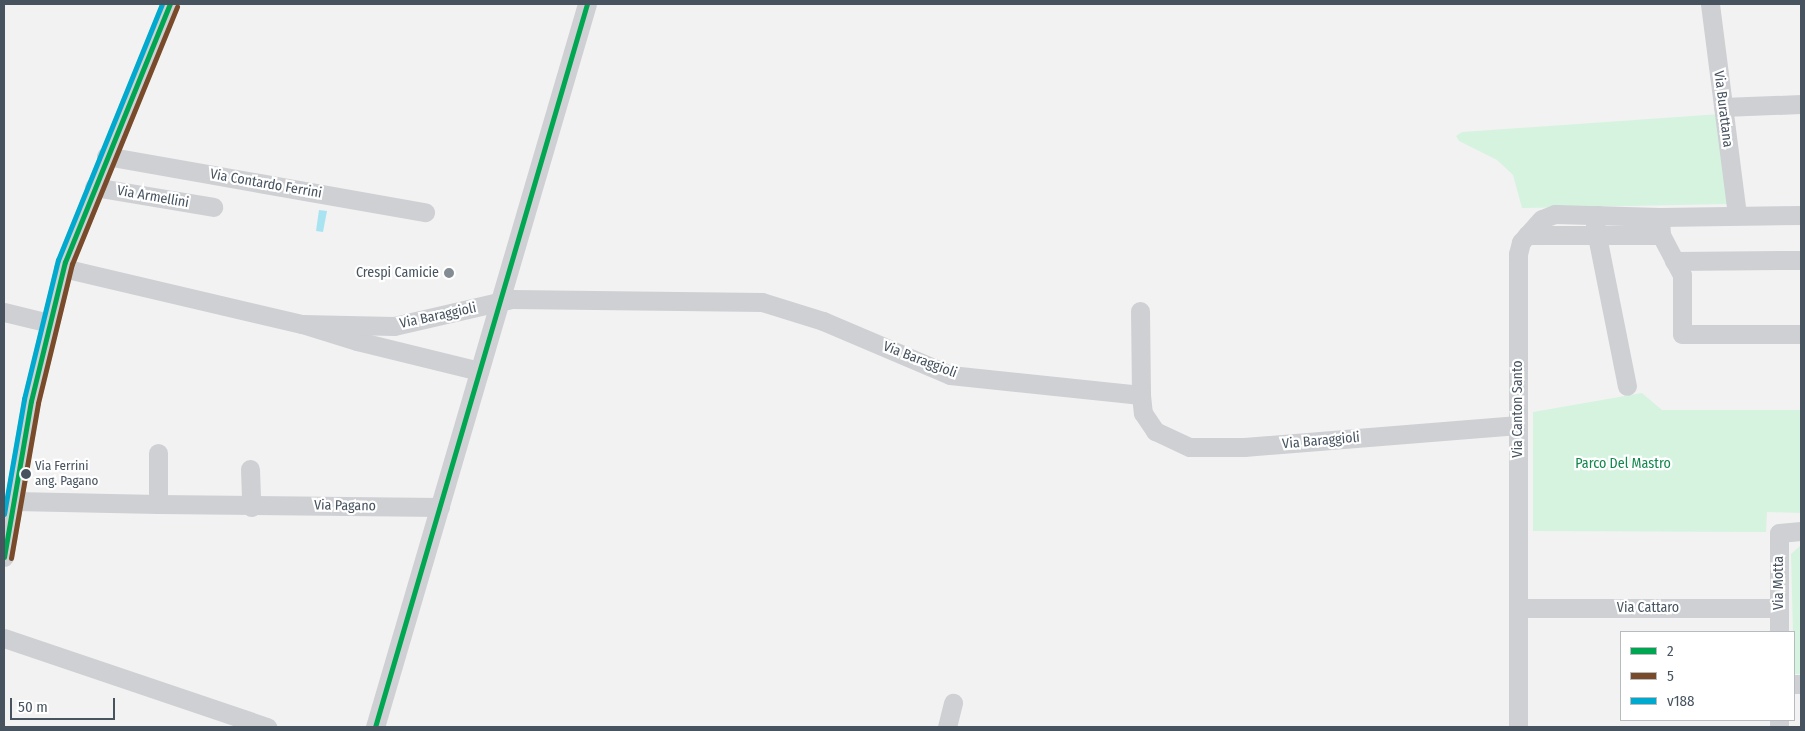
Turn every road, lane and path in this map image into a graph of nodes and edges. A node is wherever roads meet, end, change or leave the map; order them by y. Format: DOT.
graph roads {
  1 [pos="170,4"];
  2 [pos="587,4"];
  3 [pos="1710,4"];
  4 [pos="1801,104"];
  5 [pos="1723,107"];
  6 [pos="106,156"];
  7 [pos="94,187"];
  8 [pos="213,207"];
  9 [pos="425,212"];
  10 [pos="1598,215"];
  11 [pos="1737,215"];
  12 [pos="1801,215"];
  13 [pos="1660,226"];
  14 [pos="1527,234"];
  15 [pos="1598,234"];
  16 [pos="1801,260"];
  17 [pos="1674,261"];
  18 [pos="63,268"];
  19 [pos="501,300"];
  20 [pos="1140,311"];
  21 [pos="4,312"];
  22 [pos="49,323"];
  23 [pos="302,324"];
  24 [pos="1801,334"];
  25 [pos="479,371"];
  26 [pos="1628,386"];
  27 [pos="1141,395"];
  28 [pos="1518,425"];
  29 [pos="158,453"];
  30 [pos="250,469"];
  31 [pos="14,500"];
  32 [pos="158,504"];
  33 [pos="251,507"];
  34 [pos="440,507"];
  35 [pos="1801,531"];
  36 [pos="4,557"];
  37 [pos="1518,608"];
  38 [pos="1779,608"];
  39 [pos="1779,631"];
  40 [pos="4,638"];
  41 [pos="953,704"];
  42 [pos="267,727"];
  43 [pos="375,727"];
  44 [pos="947,727"];
  45 [pos="1518,727"];
  1 -- 6 [label="street"];
  2 -- 19 [label="street"];
  3 -- 5 [label="street, Via Burattana"];
  4 -- 5 [label="street"];
  5 -- 11 [label="street, Via Burattana"];
  6 -- 7 [label="street"];
  6 -- 9 [label="street, Via Contardo Ferrini"];
  7 -- 8 [label="street, Via Armellini"];
  7 -- 18 [label="street"];
  10 -- 13 [label="street, Via Canton Santo"];
  10 -- 14 [label="street, Via Canton Santo"];
  10 -- 15 [label="street"];
  11 -- 12 [label="street"];
  11 -- 13 [label="street"];
  13 -- 15 [label="street"];
  13 -- 17 [label="street"];
  14 -- 15 [label="street"];
  14 -- 28 [label="street, Via Canton Santo"];
  15 -- 26 [label="street"];
  16 -- 17 [label="street"];
  17 -- 24 [label="street"];
  18 -- 22 [label="street"];
  18 -- 23 [label="street, Via Baraggioli"];
  19 -- 23 [label="street, Via Baraggioli"];
  19 -- 25 [label="street"];
  19 -- 27 [label="street, Via Baraggioli"];
  20 -- 27 [label="street"];
  21 -- 22 [label="street"];
  22 -- 31 [label="street"];
  23 -- 25 [label="street, Via Baraggioli"];
  25 -- 34 [label="street"];
  27 -- 28 [label="street, Via Baraggioli"];
  28 -- 37 [label="street, Via Canton Santo"];
  29 -- 32 [label="street"];
  30 -- 33 [label="street"];
  31 -- 32 [label="street, Via Pagano"];
  31 -- 36 [label="street"];
  32 -- 33 [label="street, Via Pagano"];
  33 -- 34 [label="street, Via Pagano"];
  34 -- 43 [label="street"];
  35 -- 38 [label="street, Via Motta"];
  37 -- 38 [label="street, Via Cattaro"];
  37 -- 45 [label="street, Via Canton Santo"];
  38 -- 39 [label="street, Via Motta"];
  40 -- 42 [label="street"];
  41 -- 44 [label="street"];
}
